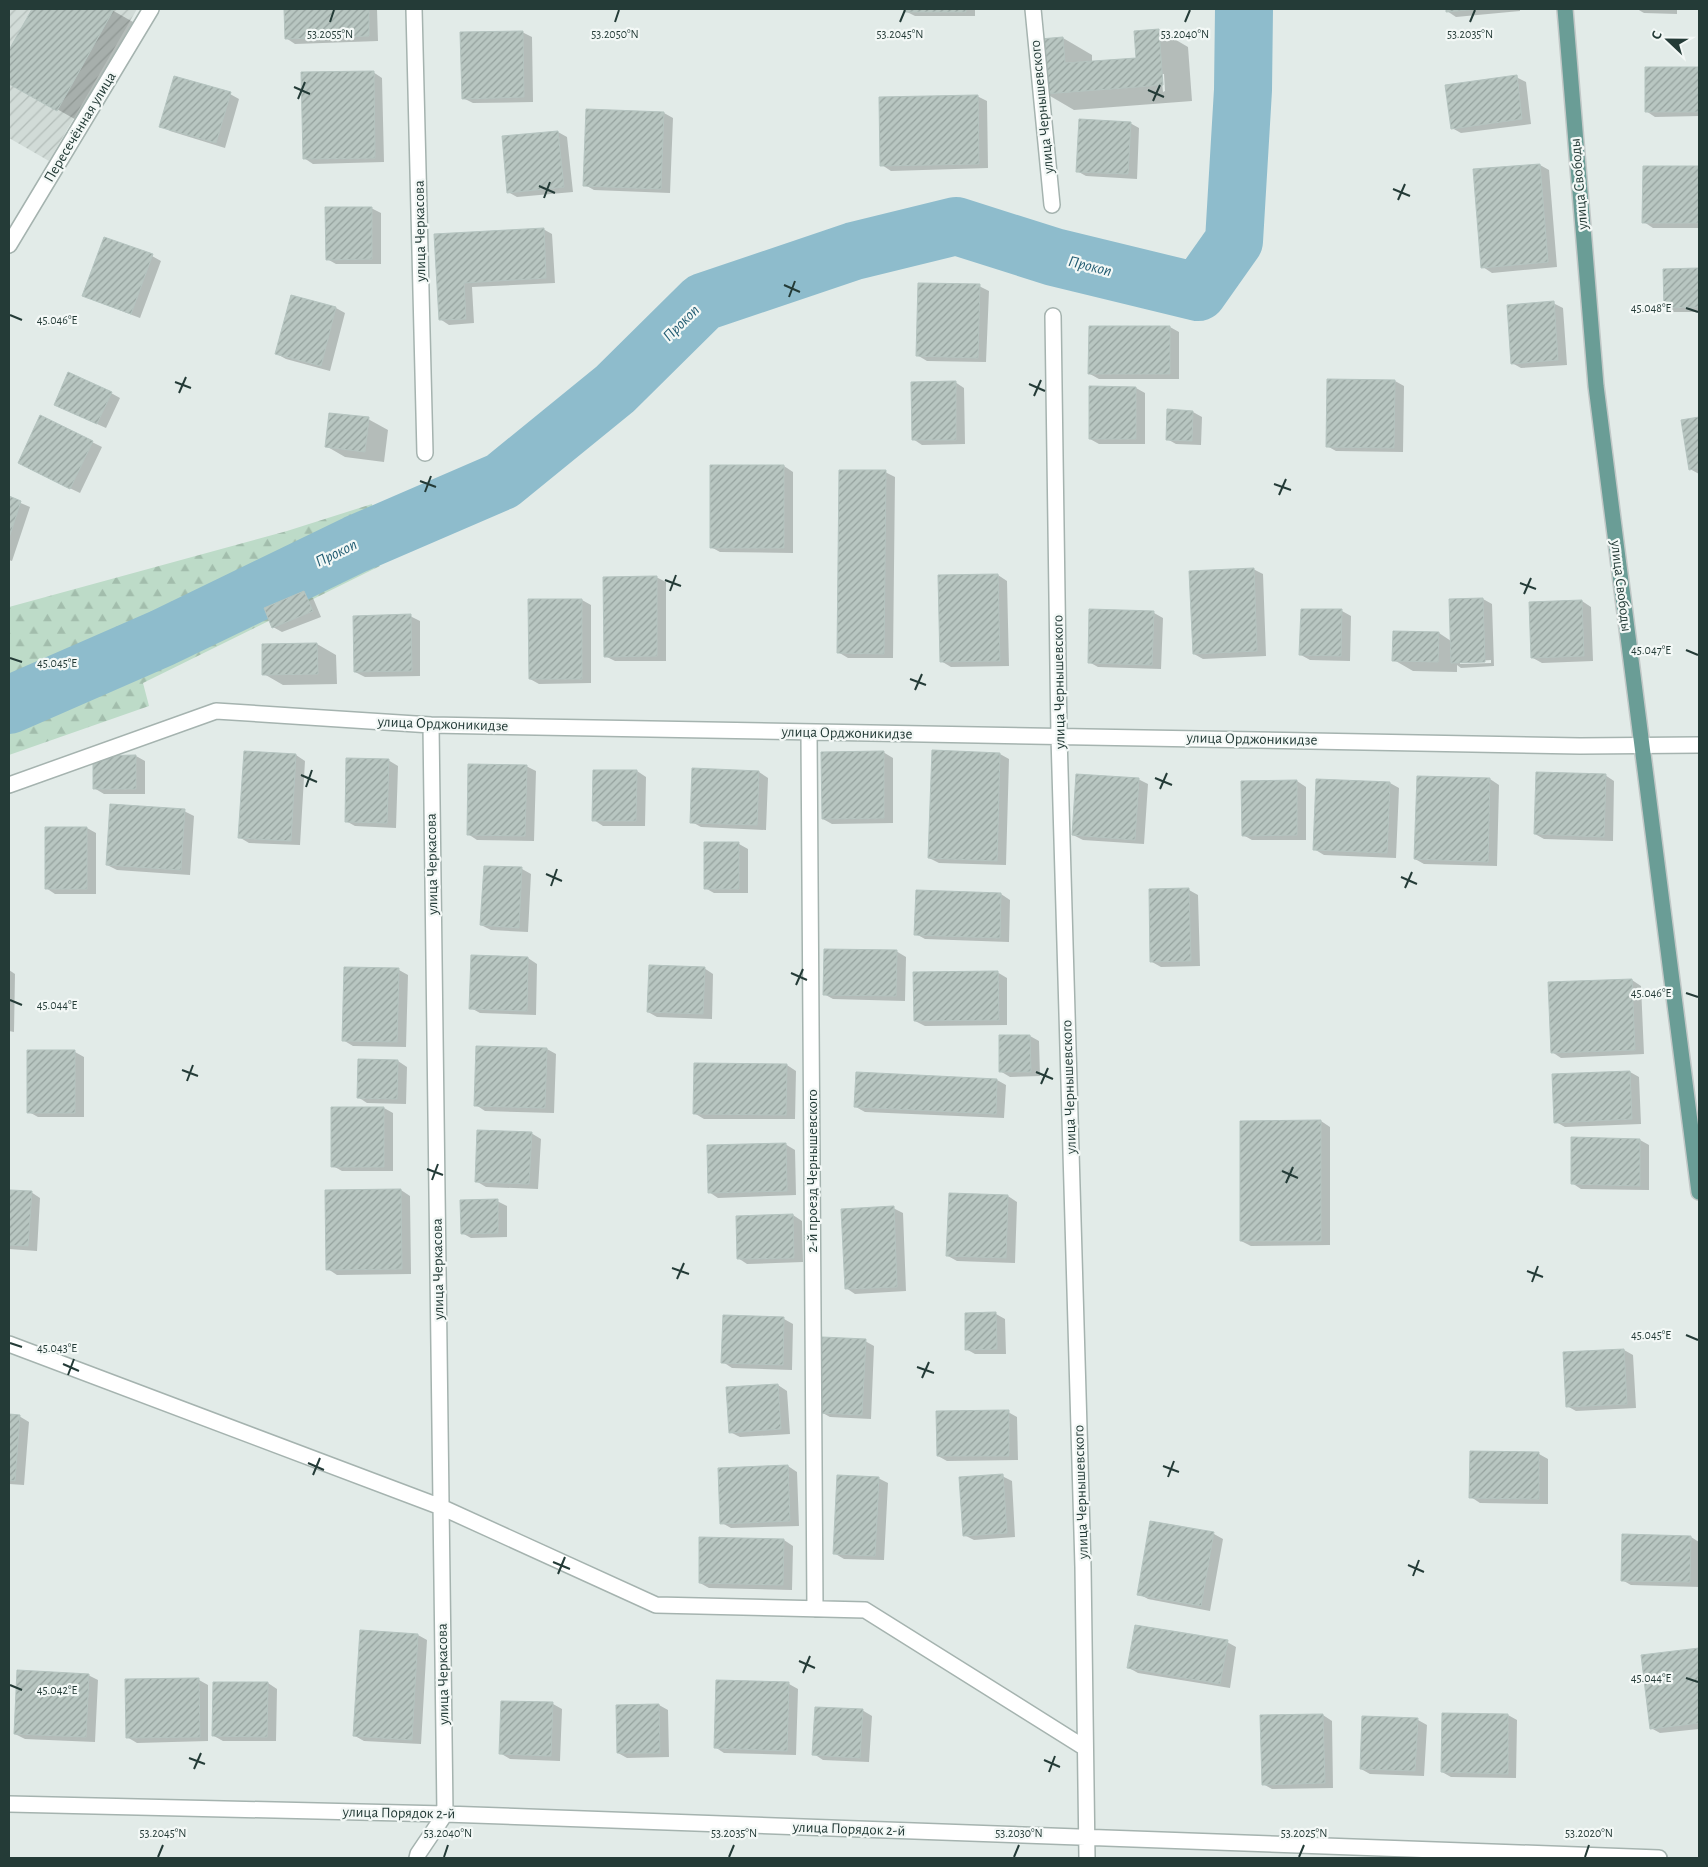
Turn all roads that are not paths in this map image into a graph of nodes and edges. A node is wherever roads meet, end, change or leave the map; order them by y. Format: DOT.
graph roads {
  1 [pos="151,9"];
  2 [pos="414,9"];
  3 [pos="1033,9"];
  4 [pos="1565,9"];
  5 [pos="1052,205"];
  6 [pos="9,245"];
  7 [pos="1053,316"];
  8 [pos="425,453"];
  9 [pos="431,724"];
  10 [pos="810,733"];
  11 [pos="1059,736"];
  12 [pos="1699,745"];
  13 [pos="1642,746"];
  14 [pos="9,785"];
  15 [pos="1699,1192"];
  16 [pos="9,1344"];
  17 [pos="441,1507"];
  18 [pos="815,1609"];
  19 [pos="1085,1748"];
  20 [pos="9,1804"];
  21 [pos="445,1814"];
  22 [pos="1087,1838"];
  23 [pos="418,1858"];
  24 [pos="1087,1858"];
  25 [pos="1660,1858"];
  1 -- 6 [label="street, Пересечённая улица"];
  2 -- 8 [label="street, улица Черкасова"];
  3 -- 5 [label="street, улица Чернышевского"];
  4 -- 13 [label="main road, улица Свободы"];
  7 -- 11 [label="street, улица Чернышевского"];
  9 -- 10 [label="street, улица Орджоникидзе"];
  9 -- 14 [label="street, улица Орджоникидзе"];
  9 -- 17 [label="street, улица Черкасова"];
  10 -- 11 [label="street, улица Орджоникидзе"];
  10 -- 18 [label="street, 2-й проезд Чернышевского"];
  11 -- 13 [label="street, улица Орджоникидзе"];
  11 -- 19 [label="street, улица Чернышевского"];
  12 -- 13 [label="street, улица Орджоникидзе"];
  13 -- 15 [label="main road, улица Свободы"];
  16 -- 17 [label="street"];
  17 -- 18 [label="street"];
  17 -- 21 [label="street, улица Черкасова"];
  18 -- 19 [label="street"];
  19 -- 22 [label="street, улица Чернышевского"];
  20 -- 21 [label="street, улица Порядок 2-й"];
  21 -- 22 [label="street, улица Порядок 2-й"];
  21 -- 23 [label="street"];
  22 -- 24 [label="street, улица Чернышевского"];
  22 -- 25 [label="street, улица Порядок 2-й"];
}
